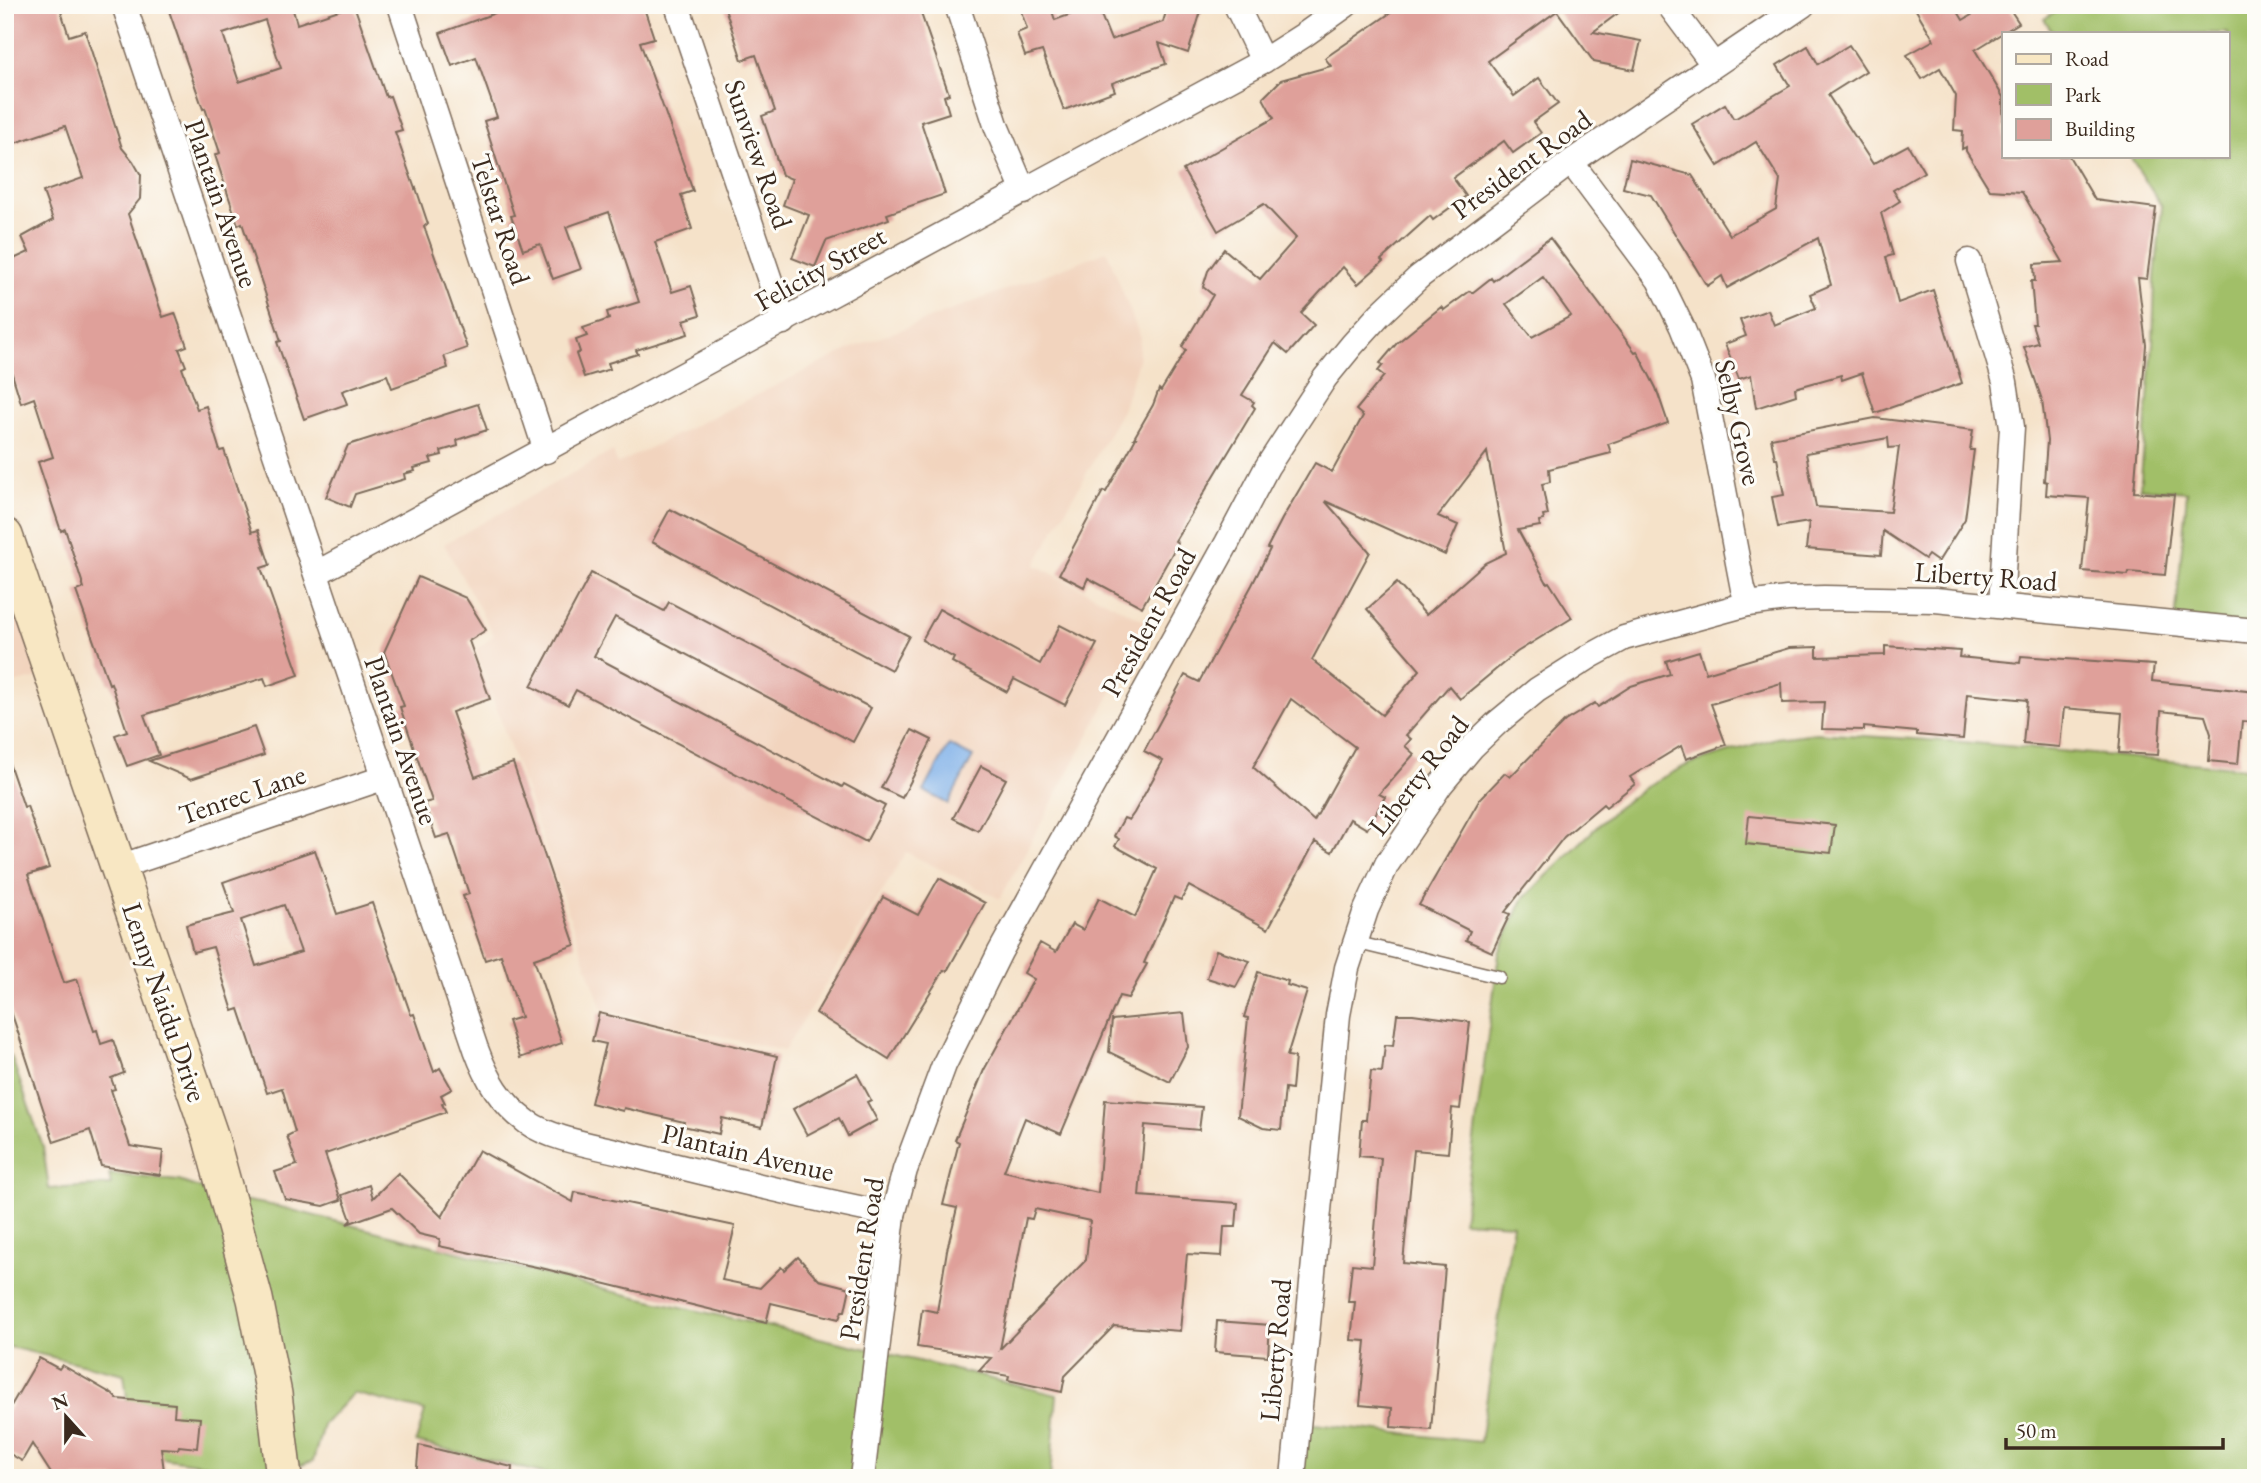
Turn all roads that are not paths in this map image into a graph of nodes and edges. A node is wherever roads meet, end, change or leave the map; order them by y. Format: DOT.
graph roads {
  1 [pos="124,5"];
  2 [pos="400,5"];
  3 [pos="677,5"];
  4 [pos="957,5"];
  5 [pos="1236,5"];
  6 [pos="1346,5"];
  7 [pos="1669,5"];
  8 [pos="1803,5"];
  9 [pos="1263,61"];
  10 [pos="1713,64"];
  11 [pos="1571,162"];
  12 [pos="1024,192"];
  13 [pos="1969,261"];
  14 [pos="785,322"];
  15 [pos="546,451"];
  16 [pos="5,536"];
  17 [pos="317,573"];
  18 [pos="1748,604"];
  19 [pos="2001,605"];
  20 [pos="2256,631"];
  21 [pos="383,778"];
  22 [pos="119,867"];
  23 [pos="1354,942"];
  24 [pos="1499,977"];
  25 [pos="893,1215"];
  26 [pos="284,1478"];
  27 [pos="862,1478"];
  28 [pos="1293,1478"];
  1 -- 17 [label="street, Plantain Avenue"];
  2 -- 15 [label="street, Telstar Road"];
  3 -- 14 [label="street, Sunview Road"];
  4 -- 12 [label="street"];
  5 -- 9 [label="street"];
  6 -- 9 [label="street, Felicity Street"];
  7 -- 10 [label="street"];
  8 -- 10 [label="street, President Road"];
  9 -- 12 [label="street, Felicity Street"];
  10 -- 11 [label="street, President Road"];
  11 -- 18 [label="street, Selby Grove"];
  11 -- 25 [label="street, President Road"];
  12 -- 14 [label="street, Felicity Street"];
  13 -- 19 [label="street"];
  14 -- 15 [label="street, Felicity Street"];
  15 -- 17 [label="street, Felicity Street"];
  16 -- 22 [label="street, Lenny Naidu Drive"];
  17 -- 21 [label="street, Plantain Avenue"];
  18 -- 19 [label="street, Liberty Road"];
  18 -- 23 [label="street, Liberty Road"];
  19 -- 20 [label="street, Liberty Road"];
  21 -- 22 [label="street, Tenrec Lane"];
  21 -- 25 [label="street, Plantain Avenue"];
  22 -- 26 [label="street, Lenny Naidu Drive"];
  23 -- 24 [label="lane"];
  23 -- 28 [label="street, Liberty Road"];
  25 -- 27 [label="street, President Road"];
}
